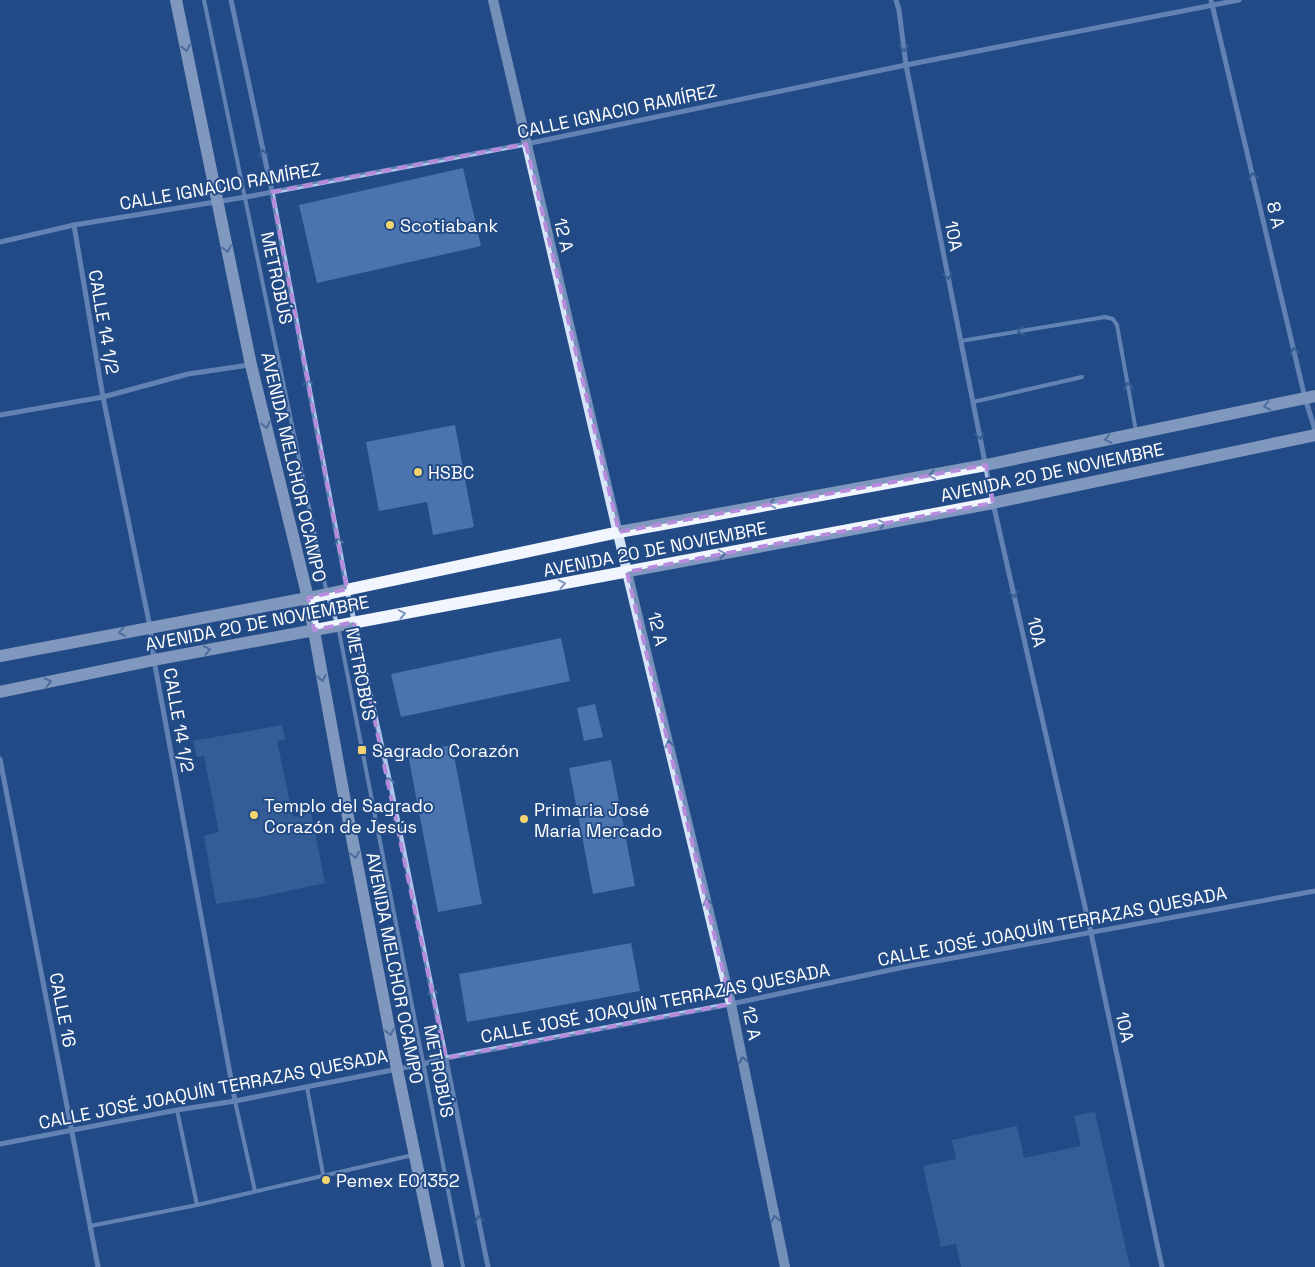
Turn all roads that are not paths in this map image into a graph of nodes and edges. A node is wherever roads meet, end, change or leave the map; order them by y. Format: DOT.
graph roads {
  1 [pos="176,0"];
  2 [pos="204,0"];
  3 [pos="231,0"];
  4 [pos="493,0"];
  5 [pos="896,0"];
  6 [pos="1239,0"];
  7 [pos="1212,2"];
  8 [pos="906,65"];
  9 [pos="526,144"];
  10 [pos="272,192"];
  11 [pos="246,197"];
  12 [pos="217,201"];
  13 [pos="74,225"];
  14 [pos="0,242"];
  15 [pos="961,341"];
  16 [pos="251,365"];
  17 [pos="1082,378"];
  18 [pos="103,397"];
  19 [pos="1310,397"];
  20 [pos="973,402"];
  21 [pos="0,415"];
  22 [pos="1315,430"];
  23 [pos="1136,434"];
  24 [pos="1315,435"];
  25 [pos="986,465"];
  26 [pos="993,504"];
  27 [pos="619,532"];
  28 [pos="627,572"];
  29 [pos="348,589"];
  30 [pos="327,594"];
  31 [pos="308,598"];
  32 [pos="354,622"];
  33 [pos="338,626"];
  34 [pos="150,627"];
  35 [pos="314,630"];
  36 [pos="0,656"];
  37 [pos="154,660"];
  38 [pos="0,692"];
  39 [pos="0,759"];
  40 [pos="1315,891"];
  41 [pos="1091,934"];
  42 [pos="732,1004"];
  43 [pos="446,1058"];
  44 [pos="423,1064"];
  45 [pos="397,1069"];
  46 [pos="306,1087"];
  47 [pos="235,1101"];
  48 [pos="177,1110"];
  49 [pos="72,1130"];
  50 [pos="0,1144"];
  51 [pos="415,1154"];
  52 [pos="323,1174"];
  53 [pos="255,1191"];
  54 [pos="197,1205"];
  55 [pos="90,1226"];
  56 [pos="98,1267"];
  57 [pos="438,1267"];
  58 [pos="463,1267"];
  59 [pos="488,1267"];
  60 [pos="785,1267"];
  61 [pos="1162,1267"];
  1 -- 12 [label="main road, AVENIDA MELCHOR OCAMPO, one-way"];
  2 -- 11 [label="lane, METROBÚS"];
  10 -- 3 [label="street, AVENIDA MELCHOR OCAMPO, one-way"];
  4 -- 9 [label="main road, 12 A"];
  5 -- 8 [label="street, 10A, one-way"];
  6 -- 7 [label="street, CALLE IGNACIO RAMÍREZ"];
  7 -- 8 [label="street, CALLE IGNACIO RAMÍREZ"];
  19 -- 7 [label="street, 8 A, one-way"];
  8 -- 9 [label="street, CALLE IGNACIO RAMÍREZ"];
  8 -- 15 [label="street, 10A, one-way"];
  9 -- 10 [label="street, CALLE IGNACIO RAMÍREZ"];
  9 -- 27 [label="main road, 12 A"];
  10 -- 11 [label="street, CALLE IGNACIO RAMÍREZ"];
  29 -- 10 [label="street, AVENIDA MELCHOR OCAMPO, one-way"];
  11 -- 12 [label="street, CALLE IGNACIO RAMÍREZ"];
  11 -- 30 [label="lane, METROBÚS"];
  12 -- 13 [label="street, CALLE IGNACIO RAMÍREZ"];
  12 -- 16 [label="main road, AVENIDA MELCHOR OCAMPO, one-way"];
  13 -- 14 [label="street, CALLE IGNACIO RAMÍREZ"];
  13 -- 18 [label="street, CALLE 14 1/2"];
  15 -- 20 [label="street, 10A"];
  23 -- 15 [label="lane, one-way"];
  16 -- 18 [label="street"];
  16 -- 31 [label="main road, AVENIDA MELCHOR OCAMPO, one-way"];
  17 -- 20 [label="lane"];
  18 -- 21 [label="street"];
  18 -- 34 [label="street, CALLE 14 1/2"];
  19 -- 22 [label="street, 8 A"];
  19 -- 23 [label="main road, AVENIDA 20 DE NOVIEMBRE, one-way"];
  20 -- 25 [label="street, 10A, one-way"];
  23 -- 25 [label="main road, AVENIDA 20 DE NOVIEMBRE, one-way"];
  24 -- 26 [label="main road, AVENIDA 20 DE NOVIEMBRE"];
  25 -- 26 [label="street, 10A"];
  25 -- 27 [label="main road, AVENIDA 20 DE NOVIEMBRE, one-way"];
  28 -- 26 [label="main road, AVENIDA 20 DE NOVIEMBRE, one-way"];
  26 -- 41 [label="street, 10A, one-way"];
  27 -- 28 [label="main road, 12 A"];
  27 -- 29 [label="main road, AVENIDA 20 DE NOVIEMBRE"];
  32 -- 28 [label="main road, AVENIDA 20 DE NOVIEMBRE, one-way"];
  42 -- 28 [label="main road, 12 A, one-way"];
  29 -- 30 [label="main road, AVENIDA 20 DE NOVIEMBRE"];
  29 -- 32 [label="street, AVENIDA MELCHOR OCAMPO"];
  30 -- 31 [label="main road, AVENIDA 20 DE NOVIEMBRE"];
  30 -- 33 [label="lane, METROBÚS"];
  31 -- 34 [label="main road, AVENIDA 20 DE NOVIEMBRE"];
  31 -- 35 [label="main road, AVENIDA MELCHOR OCAMPO"];
  32 -- 33 [label="main road, AVENIDA 20 DE NOVIEMBRE"];
  43 -- 32 [label="street, AVENIDA MELCHOR OCAMPO, one-way"];
  33 -- 35 [label="main road, AVENIDA 20 DE NOVIEMBRE"];
  33 -- 44 [label="lane, METROBÚS"];
  34 -- 36 [label="main road, AVENIDA 20 DE NOVIEMBRE, one-way"];
  34 -- 37 [label="street, CALLE 14 1/2"];
  37 -- 35 [label="main road, AVENIDA 20 DE NOVIEMBRE, one-way"];
  35 -- 45 [label="main road, AVENIDA MELCHOR OCAMPO, one-way"];
  38 -- 37 [label="main road, AVENIDA 20 DE NOVIEMBRE, one-way"];
  37 -- 47 [label="street, CALLE 14 1/2"];
  39 -- 49 [label="street, CALLE 16"];
  40 -- 41 [label="street, CALLE JOSÉ JOAQUÍN TERRAZAS QUESADA"];
  41 -- 42 [label="street, CALLE JOSÉ JOAQUÍN TERRAZAS QUESADA"];
  41 -- 61 [label="street, 10A"];
  42 -- 43 [label="street, CALLE JOSÉ JOAQUÍN TERRAZAS QUESADA"];
  60 -- 42 [label="main road, 12 A, one-way"];
  43 -- 44 [label="street, CALLE JOSÉ JOAQUÍN TERRAZAS QUESADA"];
  59 -- 43 [label="street, AVENIDA MELCHOR OCAMPO, one-way"];
  44 -- 45 [label="street, CALLE JOSÉ JOAQUÍN TERRAZAS QUESADA"];
  44 -- 58 [label="lane, METROBÚS"];
  45 -- 46 [label="street, CALLE JOSÉ JOAQUÍN TERRAZAS QUESADA"];
  45 -- 51 [label="main road, AVENIDA MELCHOR OCAMPO"];
  46 -- 47 [label="street, CALLE JOSÉ JOAQUÍN TERRAZAS QUESADA"];
  46 -- 52 [label="lane"];
  47 -- 48 [label="street, CALLE JOSÉ JOAQUÍN TERRAZAS QUESADA"];
  47 -- 53 [label="lane"];
  48 -- 49 [label="street, CALLE JOSÉ JOAQUÍN TERRAZAS QUESADA"];
  48 -- 54 [label="lane"];
  49 -- 50 [label="street, CALLE JOSÉ JOAQUÍN TERRAZAS QUESADA"];
  49 -- 55 [label="street, CALLE 16"];
  51 -- 52 [label="lane"];
  51 -- 57 [label="main road, AVENIDA MELCHOR OCAMPO"];
  52 -- 53 [label="lane"];
  53 -- 54 [label="lane"];
  54 -- 55 [label="lane"];
  55 -- 56 [label="street, CALLE 16"];
}
